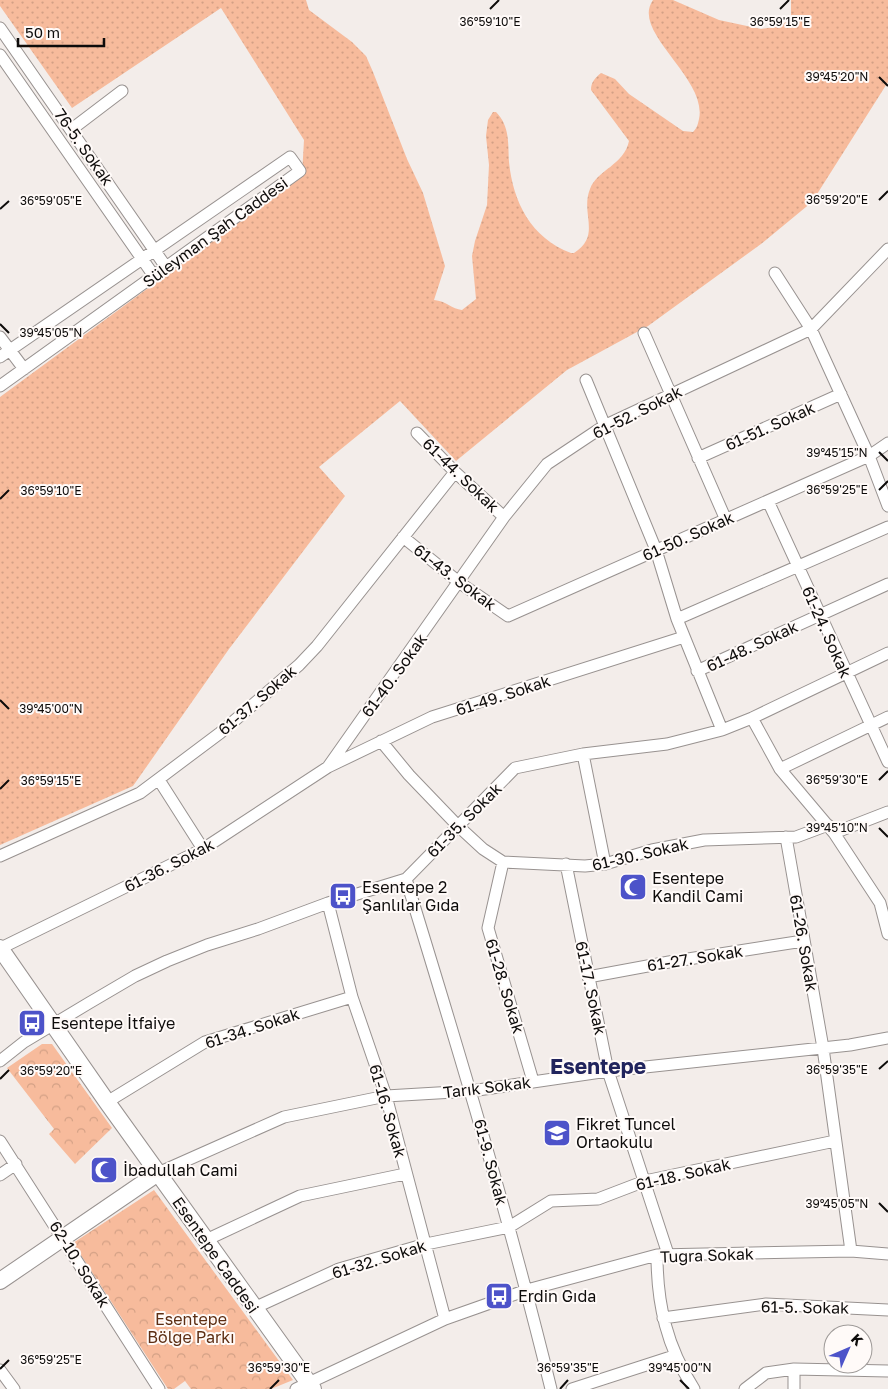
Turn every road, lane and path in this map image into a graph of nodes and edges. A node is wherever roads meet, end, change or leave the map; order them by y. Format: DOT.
graph roads {
  1 [pos="1,32"];
  2 [pos="13,47"];
  3 [pos="0,55"];
  4 [pos="122,91"];
  5 [pos="72,129"];
  6 [pos="888,249"];
  7 [pos="154,250"];
  8 [pos="141,259"];
  9 [pos="166,267"];
  10 [pos="775,273"];
  11 [pos="154,276"];
  12 [pos="811,329"];
  13 [pos="644,334"];
  14 [pos="0,337"];
  15 [pos="5,354"];
  16 [pos="24,369"];
  17 [pos="586,380"];
  18 [pos="0,386"];
  19 [pos="670,394"];
  20 [pos="841,394"];
  21 [pos="604,426"];
  22 [pos="418,433"];
  23 [pos="888,443"];
  24 [pos="869,456"];
  25 [pos="698,458"];
  26 [pos="455,472"];
  27 [pos="768,501"];
  28 [pos="888,506"];
  29 [pos="504,517"];
  30 [pos="726,520"];
  31 [pos="888,527"];
  32 [pos="403,538"];
  33 [pos="656,550"];
  34 [pos="798,567"];
  35 [pos="460,583"];
  36 [pos="888,584"];
  37 [pos="820,614"];
  38 [pos="508,616"];
  39 [pos="677,619"];
  40 [pos="684,637"];
  41 [pos="888,653"];
  42 [pos="698,671"];
  43 [pos="845,673"];
  44 [pos="888,717"];
  45 [pos="752,718"];
  46 [pos="870,725"];
  47 [pos="722,730"];
  48 [pos="381,741"];
  49 [pos="583,754"];
  50 [pos="888,762"];
  51 [pos="328,767"];
  52 [pos="780,769"];
  53 [pos="159,780"];
  54 [pos="888,812"];
  55 [pos="457,825"];
  56 [pos="831,829"];
  57 [pos="786,837"];
  58 [pos="203,849"];
  59 [pos="0,856"];
  60 [pos="503,862"];
  61 [pos="566,864"];
  62 [pos="605,864"];
  63 [pos="406,879"];
  64 [pos="328,903"];
  65 [pos="888,934"];
  66 [pos="803,941"];
  67 [pos="0,948"];
  68 [pos="588,977"];
  69 [pos="352,997"];
  70 [pos="53,1025"];
  71 [pos="888,1038"];
  72 [pos="823,1048"];
  73 [pos="0,1061"];
  74 [pos="608,1071"];
  75 [pos="533,1081"];
  76 [pos="471,1091"];
  77 [pos="386,1096"];
  78 [pos="107,1102"];
  79 [pos="0,1141"];
  80 [pos="835,1141"];
  81 [pos="16,1164"];
  82 [pos="158,1172"];
  83 [pos="405,1174"];
  84 [pos="0,1175"];
  85 [pos="645,1180"];
  86 [pos="509,1227"];
  87 [pos="63,1237"];
  88 [pos="206,1240"];
  89 [pos="426,1244"];
  90 [pos="851,1251"];
  91 [pos="663,1254"];
  92 [pos="888,1254"];
  93 [pos="0,1281"];
  94 [pos="527,1290"];
  95 [pos="254,1308"];
  96 [pos="888,1310"];
  97 [pos="663,1318"];
  98 [pos="445,1319"];
  99 [pos="674,1356"];
  100 [pos="794,1369"];
  101 [pos="0,1370"];
  102 [pos="888,1371"];
  103 [pos="306,1387"];
  104 [pos="14,1389"];
  105 [pos="159,1389"];
  106 [pos="551,1389"];
  107 [pos="572,1389"];
  108 [pos="694,1389"];
  109 [pos="745,1389"];
  110 [pos="794,1389"];
  1 -- 2 [label="street, 76-5. Sokak"];
  2 -- 3 [label="street"];
  2 -- 5 [label="street, 76-5. Sokak"];
  3 -- 8 [label="street, 76-5. Sokak"];
  4 -- 5 [label="street"];
  5 -- 7 [label="street, 76-5. Sokak"];
  6 -- 12 [label="street"];
  7 -- 8 [label="street, Süleyman Şah Caddesi"];
  7 -- 9 [label="street, 76-5. Sokak"];
  7 -- 9 [label="street, Süleyman Şah Caddesi"];
  8 -- 11 [label="street, 76-5. Sokak"];
  8 -- 15 [label="street, Süleyman Şah Caddesi"];
  9 -- 11 [label="street, Süleyman Şah Caddesi"];
  10 -- 12 [label="street"];
  11 -- 16 [label="street, Süleyman Şah Caddesi"];
  12 -- 19 [label="street, 61-52. Sokak"];
  12 -- 20 [label="street"];
  13 -- 19 [label="street"];
  14 -- 15 [label="street"];
  15 -- 16 [label="street"];
  16 -- 18 [label="street, Süleyman Şah Caddesi"];
  17 -- 21 [label="street"];
  19 -- 21 [label="street, 61-52. Sokak"];
  19 -- 25 [label="street"];
  20 -- 24 [label="street"];
  20 -- 25 [label="street, 61-51. Sokak"];
  21 -- 29 [label="street, 61-52. Sokak"];
  21 -- 33 [label="street"];
  22 -- 26 [label="street, 61-44. Sokak"];
  23 -- 24 [label="street, 61-50. Sokak"];
  24 -- 27 [label="street, 61-50. Sokak"];
  24 -- 28 [label="street"];
  25 -- 30 [label="street"];
  26 -- 29 [label="street, 61-44. Sokak"];
  26 -- 32 [label="street, 61-37. Sokak"];
  27 -- 30 [label="street, 61-50. Sokak"];
  27 -- 34 [label="street, 61-24. Sokak"];
  29 -- 35 [label="street, 61-52. Sokak"];
  30 -- 33 [label="street, 61-50. Sokak"];
  31 -- 34 [label="street"];
  32 -- 35 [label="street, 61-43. Sokak"];
  32 -- 53 [label="street, 61-37. Sokak"];
  33 -- 38 [label="street, 61-50. Sokak"];
  33 -- 39 [label="street"];
  34 -- 37 [label="street, 61-24. Sokak"];
  34 -- 39 [label="street"];
  35 -- 38 [label="street, 61-43. Sokak"];
  35 -- 51 [label="street, 61-40. Sokak"];
  36 -- 37 [label="street, 61-48. Sokak"];
  37 -- 42 [label="street, 61-48. Sokak"];
  37 -- 43 [label="street, 61-24. Sokak"];
  39 -- 40 [label="street"];
  40 -- 42 [label="street"];
  40 -- 48 [label="street, 61-49. Sokak"];
  41 -- 43 [label="street, 61-35. Sokak"];
  42 -- 47 [label="street"];
  43 -- 45 [label="street, 61-35. Sokak"];
  43 -- 46 [label="street, 61-24. Sokak"];
  44 -- 46 [label="street"];
  45 -- 47 [label="street, 61-35. Sokak"];
  45 -- 52 [label="street"];
  46 -- 50 [label="street, 61-24. Sokak"];
  46 -- 52 [label="street"];
  47 -- 49 [label="street, 61-35. Sokak"];
  48 -- 51 [label="street, 61-49. Sokak"];
  48 -- 55 [label="street"];
  49 -- 55 [label="street, 61-35. Sokak"];
  49 -- 62 [label="street"];
  51 -- 58 [label="street, 61-36. Sokak"];
  52 -- 56 [label="street"];
  53 -- 58 [label="street"];
  53 -- 59 [label="street, 61-37. Sokak"];
  54 -- 56 [label="street, 61-30. Sokak"];
  55 -- 60 [label="street"];
  55 -- 63 [label="street, 61-35. Sokak"];
  56 -- 57 [label="street, 61-30. Sokak"];
  56 -- 65 [label="street"];
  57 -- 62 [label="street, 61-30. Sokak"];
  57 -- 66 [label="street, 61-26. Sokak"];
  58 -- 67 [label="street, 61-36. Sokak"];
  60 -- 61 [label="street, 61-30. Sokak"];
  60 -- 75 [label="street, 61-28. Sokak"];
  61 -- 62 [label="street, 61-30. Sokak"];
  61 -- 68 [label="street, 61-17. Sokak"];
  63 -- 64 [label="street, 61-35. Sokak"];
  63 -- 76 [label="street, 61-9. Sokak"];
  64 -- 69 [label="street, 61-16. Sokak"];
  64 -- 70 [label="street, 61-35. Sokak"];
  66 -- 68 [label="street, 61-27. Sokak"];
  66 -- 72 [label="street, 61-26. Sokak"];
  67 -- 70 [label="street, Esentepe Caddesi"];
  68 -- 74 [label="street, 61-17. Sokak"];
  69 -- 77 [label="street, 61-16. Sokak"];
  69 -- 78 [label="street, 61-34. Sokak"];
  70 -- 73 [label="street, 61-35. Sokak"];
  70 -- 78 [label="street, Esentepe Caddesi"];
  71 -- 72 [label="street, Tarık Sokak"];
  72 -- 74 [label="street, Tarık Sokak"];
  72 -- 80 [label="street, 61-26. Sokak"];
  74 -- 75 [label="street, Tarık Sokak"];
  74 -- 85 [label="street, 61-17. Sokak"];
  75 -- 76 [label="street, Tarık Sokak"];
  76 -- 77 [label="street, Tarık Sokak"];
  76 -- 86 [label="street, 61-9. Sokak"];
  77 -- 82 [label="street, Tarık Sokak"];
  77 -- 83 [label="street, 61-16. Sokak"];
  78 -- 82 [label="street, Esentepe Caddesi"];
  79 -- 81 [label="street, 62-10. Sokak"];
  80 -- 85 [label="street, 61-18. Sokak"];
  80 -- 90 [label="street, 61-26. Sokak"];
  81 -- 84 [label="street"];
  81 -- 87 [label="street, 62-10. Sokak"];
  82 -- 87 [label="street"];
  82 -- 88 [label="street, Esentepe Caddesi"];
  83 -- 88 [label="street"];
  83 -- 89 [label="street, 61-16. Sokak"];
  85 -- 86 [label="street, 61-18. Sokak"];
  85 -- 91 [label="street, 61-17. Sokak"];
  86 -- 89 [label="street, 61-32. Sokak"];
  86 -- 94 [label="street, 61-9. Sokak"];
  87 -- 93 [label="street"];
  87 -- 105 [label="street, 62-10. Sokak"];
  88 -- 95 [label="street, Esentepe Caddesi"];
  89 -- 95 [label="street, 61-32. Sokak"];
  89 -- 98 [label="street, 61-16. Sokak"];
  90 -- 91 [label="street, Tuğra Sokak"];
  90 -- 92 [label="street, Tuğra Sokak"];
  91 -- 94 [label="street, Tuğra Sokak"];
  91 -- 97 [label="street, 61-17. Sokak"];
  94 -- 98 [label="street, Tuğra Sokak"];
  94 -- 106 [label="street, 61-9. Sokak"];
  95 -- 103 [label="street, Esentepe Caddesi"];
  96 -- 97 [label="street, 61-5. Sokak"];
  97 -- 99 [label="street, 61-17. Sokak"];
  98 -- 103 [label="street, Tuğra Sokak"];
  99 -- 107 [label="street"];
  99 -- 108 [label="street, 61-17. Sokak"];
  100 -- 102 [label="street"];
  100 -- 109 [label="street"];
  100 -- 110 [label="street"];
  101 -- 104 [label="street"];
}
